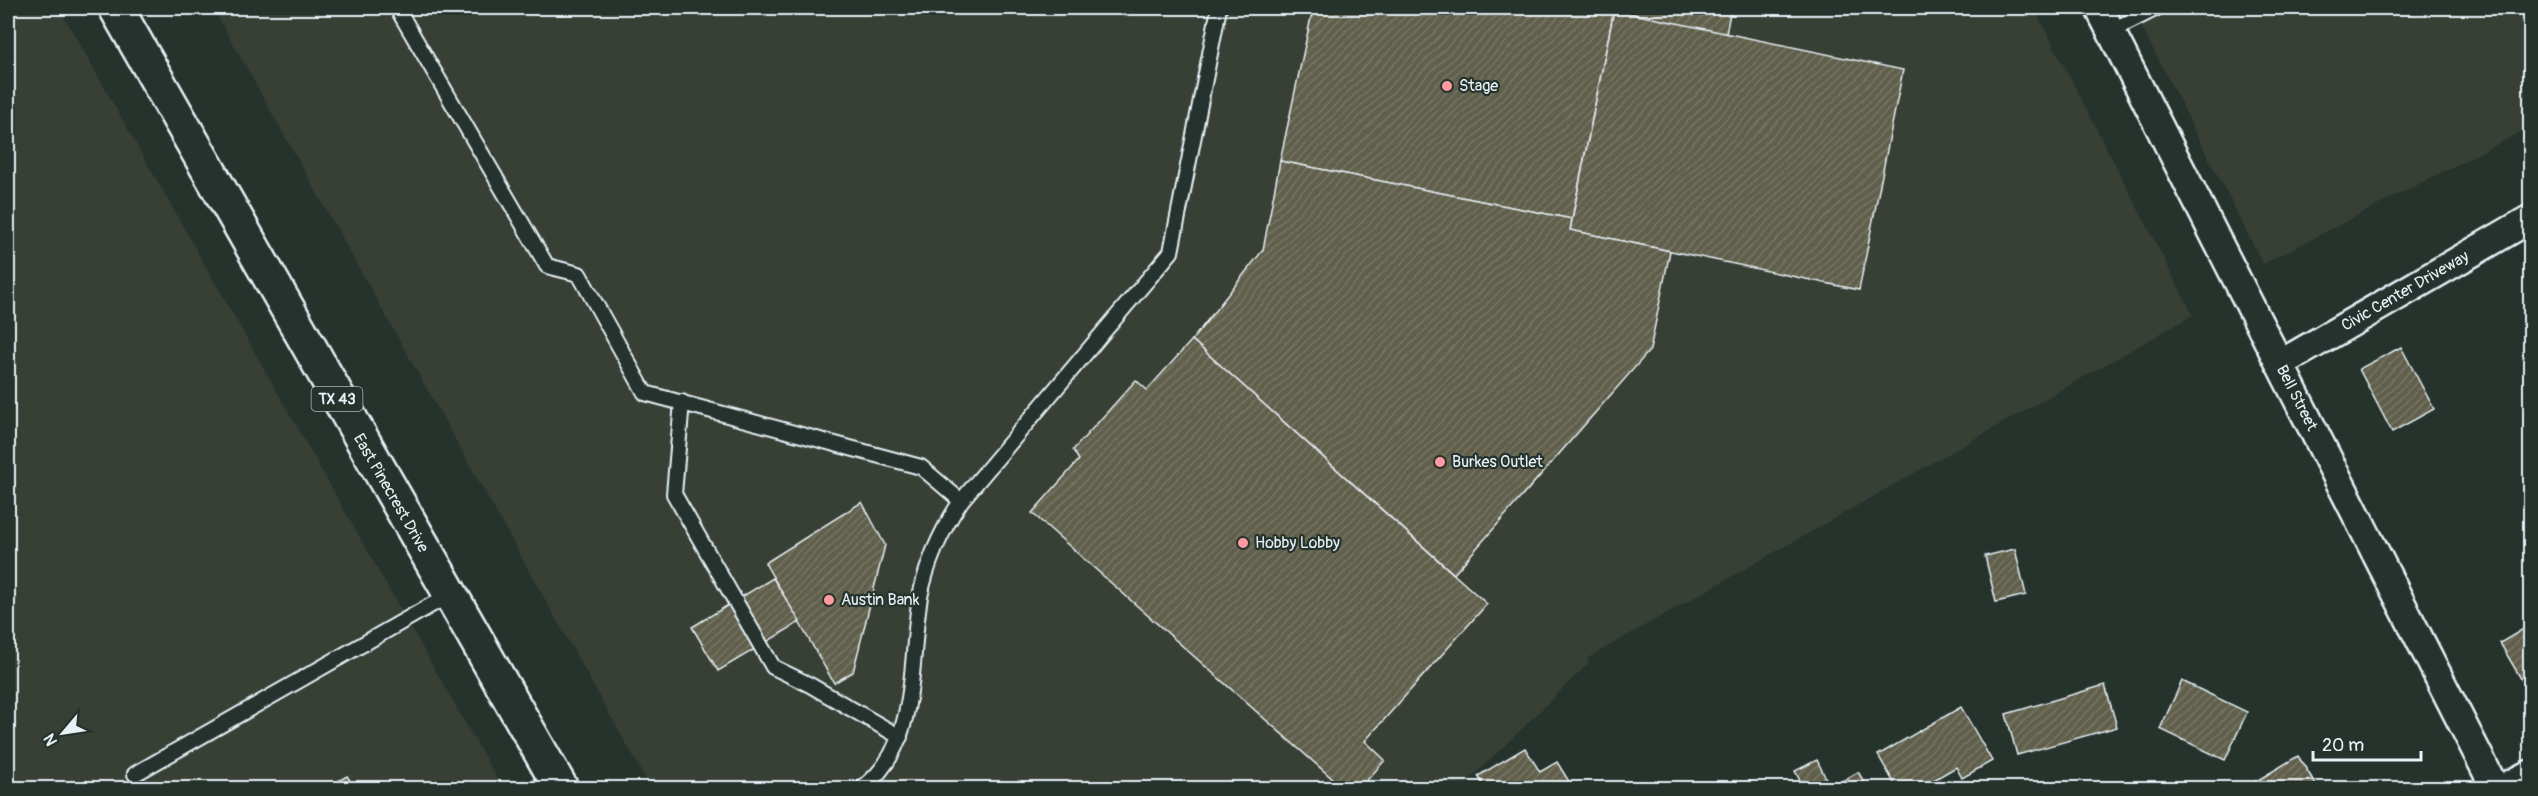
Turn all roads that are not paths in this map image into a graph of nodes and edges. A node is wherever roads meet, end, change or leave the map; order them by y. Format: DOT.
graph roads {
  1 [pos="116,8"];
  2 [pos="397,8"];
  3 [pos="1219,8"];
  4 [pos="2157,8"];
  5 [pos="2105,19"];
  6 [pos="2530,219"];
  7 [pos="2280,364"];
  8 [pos="682,402"];
  9 [pos="961,501"];
  10 [pos="449,595"];
  11 [pos="900,737"];
  12 [pos="135,774"];
  13 [pos="2530,774"];
  14 [pos="561,789"];
  15 [pos="862,789"];
  16 [pos="2494,789"];
  17 [pos="2503,789"];
  1 -- 10 [label="main road, East Pinecrest Drive / TX 43"];
  2 -- 8 [label="lane"];
  3 -- 9 [label="lane"];
  4 -- 5 [label="lane"];
  5 -- 7 [label="street, Bell Street"];
  6 -- 7 [label="street, Civic Center Driveway"];
  7 -- 16 [label="street, Bell Street"];
  8 -- 9 [label="lane"];
  8 -- 11 [label="lane"];
  9 -- 11 [label="lane"];
  10 -- 12 [label="lane"];
  10 -- 14 [label="main road, East Pinecrest Drive / TX 43"];
  11 -- 15 [label="lane"];
  13 -- 17 [label="street"];
}
